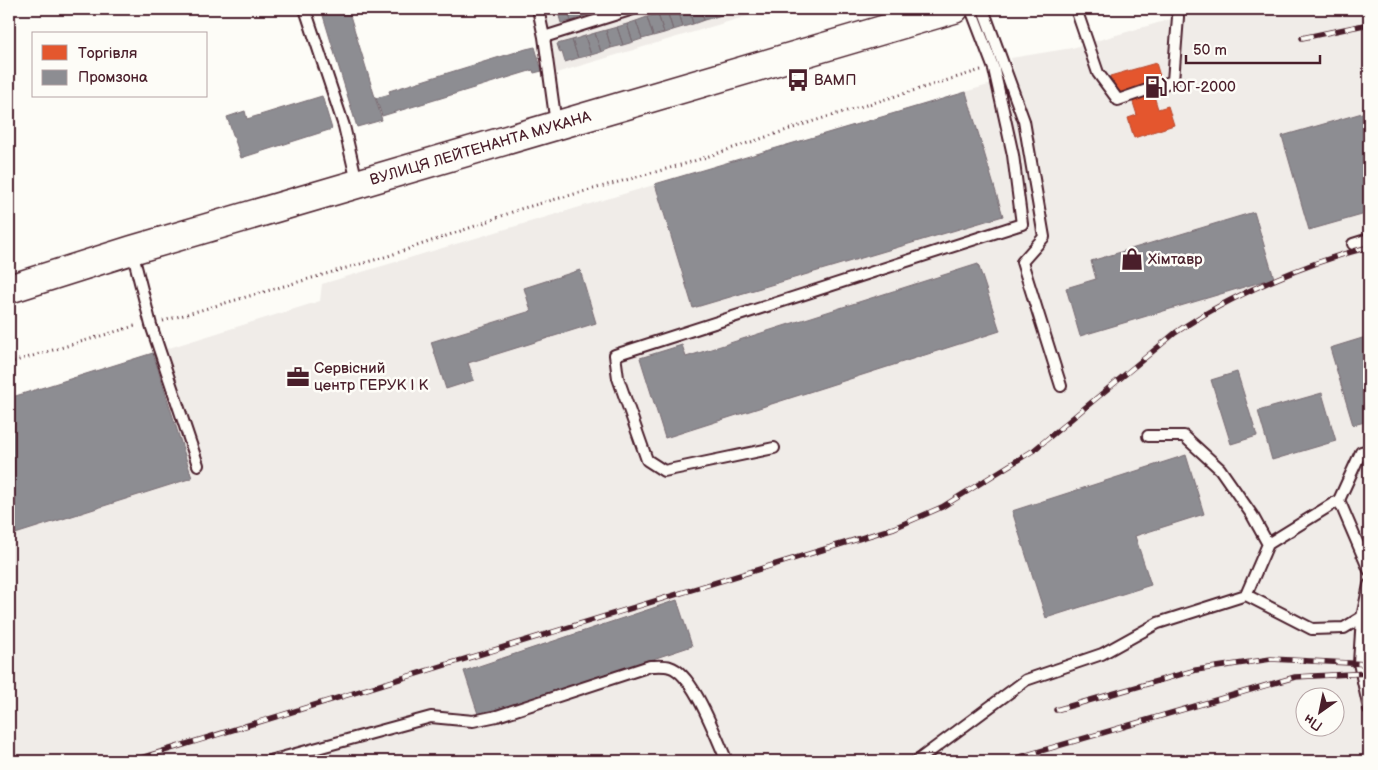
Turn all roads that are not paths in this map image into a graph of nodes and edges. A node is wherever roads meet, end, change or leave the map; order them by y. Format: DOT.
graph roads {
  1 [pos="304,9"];
  2 [pos="538,9"];
  3 [pos="633,9"];
  4 [pos="954,9"];
  5 [pos="971,9"];
  6 [pos="983,9"];
  7 [pos="1076,9"];
  8 [pos="1176,9"];
  9 [pos="544,37"];
  10 [pos="556,126"];
  11 [pos="358,184"];
  12 [pos="1369,239"];
  13 [pos="1353,244"];
  14 [pos="132,250"];
  15 [pos="9,288"];
  16 [pos="1061,386"];
  17 [pos="1148,436"];
  18 [pos="774,448"];
  19 [pos="1369,450"];
  20 [pos="198,465"];
  21 [pos="1339,500"];
  22 [pos="1268,544"];
  23 [pos="1369,570"];
  24 [pos="1369,585"];
  25 [pos="1246,595"];
  26 [pos="1366,615"];
  27 [pos="1369,709"];
  28 [pos="270,761"];
  29 [pos="727,761"];
  30 [pos="917,761"];
  1 -- 11 [label="lane"];
  2 -- 9 [label="lane"];
  3 -- 9 [label="lane"];
  4 -- 10 [label="main road, ВУЛИЦЯ ЛЕЙТЕНАНТА МУКАНА"];
  5 -- 18 [label="lane"];
  6 -- 16 [label="lane"];
  7 -- 8 [label="lane"];
  9 -- 10 [label="lane"];
  10 -- 11 [label="main road, ВУЛИЦЯ ЛЕЙТЕНАНТА МУКАНА"];
  11 -- 14 [label="main road, ВУЛИЦЯ ЛЕЙТЕНАНТА МУКАНА"];
  12 -- 13 [label="lane"];
  14 -- 15 [label="main road, ВУЛИЦЯ ЛЕЙТЕНАНТА МУКАНА"];
  14 -- 20 [label="lane"];
  17 -- 22 [label="lane"];
  19 -- 21 [label="lane"];
  21 -- 22 [label="lane"];
  21 -- 23 [label="lane"];
  22 -- 25 [label="lane"];
  24 -- 26 [label="lane"];
  25 -- 26 [label="lane"];
  25 -- 30 [label="lane"];
  26 -- 27 [label="lane"];
  28 -- 29 [label="lane"];
}
